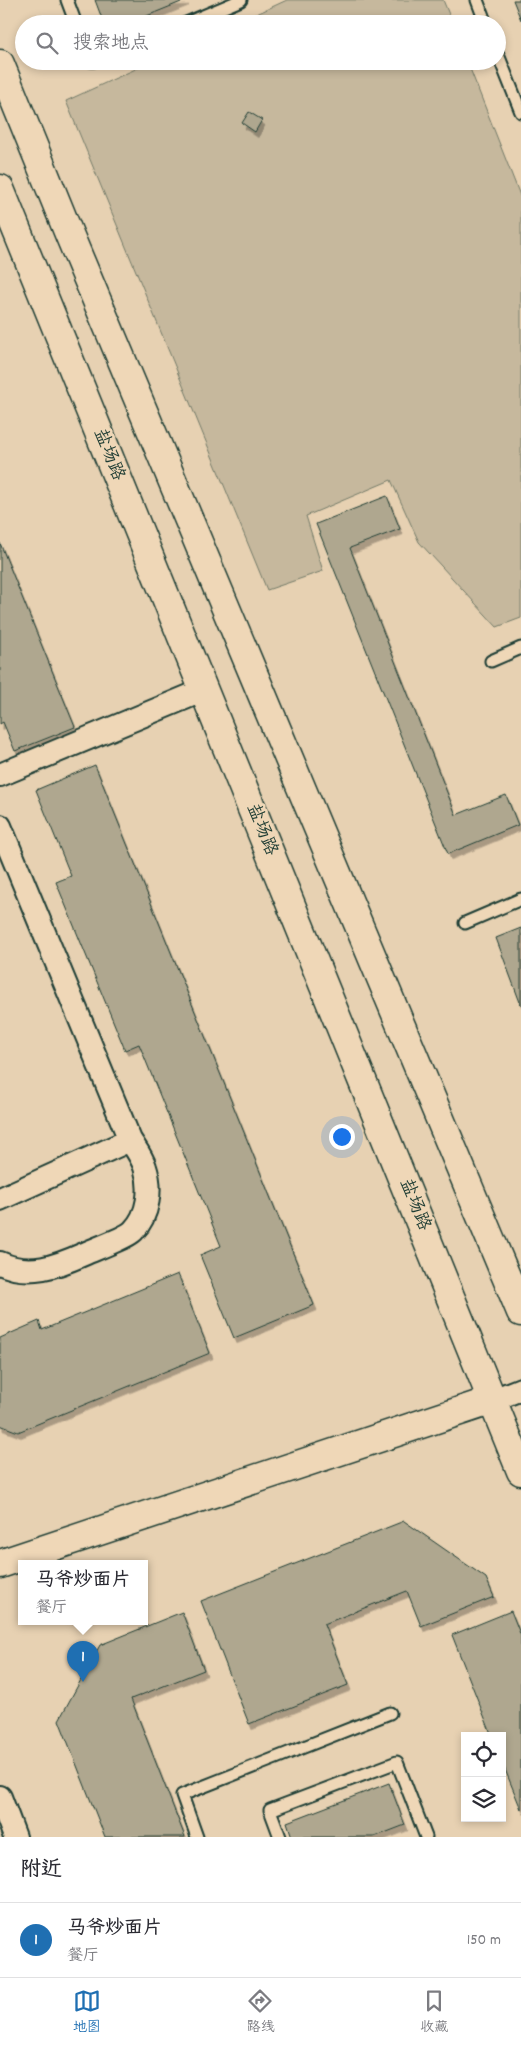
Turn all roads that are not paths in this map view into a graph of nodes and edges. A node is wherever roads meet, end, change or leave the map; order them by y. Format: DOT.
graph roads {
  1 [pos="67,0"];
  2 [pos="241,0"];
  3 [pos="477,0"];
  4 [pos="73,15"];
  5 [pos="205,15"];
  6 [pos="483,15"];
  7 [pos="0,64"];
  8 [pos="504,70"];
  9 [pos="521,112"];
  10 [pos="2,202"];
  11 [pos="521,648"];
  12 [pos="491,661"];
  13 [pos="204,690"];
  14 [pos="0,775"];
  15 [pos="0,826"];
  16 [pos="521,899"];
  17 [pos="465,923"];
  18 [pos="130,1140"];
  19 [pos="0,1199"];
  20 [pos="0,1263"];
  21 [pos="521,1312"];
  22 [pos="521,1389"];
  23 [pos="493,1400"];
  24 [pos="521,1471"];
  25 [pos="0,1564"];
  26 [pos="390,1713"];
  27 [pos="0,1797"];
  28 [pos="15,1837"];
  29 [pos="197,1837"];
  30 [pos="280,1837"];
  31 [pos="426,1837"];
  1 -- 4 [label="lane"];
  2 -- 5 [label="lane"];
  3 -- 6 [label="lane"];
  7 -- 21 [label="main road"];
  8 -- 9 [label="lane"];
  10 -- 13 [label="main road, 盐场路"];
  11 -- 12 [label="lane"];
  13 -- 14 [label="street"];
  13 -- 23 [label="main road, 盐场路"];
  15 -- 18 [label="street"];
  16 -- 17 [label="lane"];
  18 -- 19 [label="street"];
  18 -- 20 [label="street"];
  22 -- 23 [label="street"];
  23 -- 24 [label="main road, 盐场路"];
  23 -- 25 [label="main road"];
  26 -- 29 [label="lane"];
  27 -- 28 [label="street"];
  30 -- 31 [label="lane"];
}
